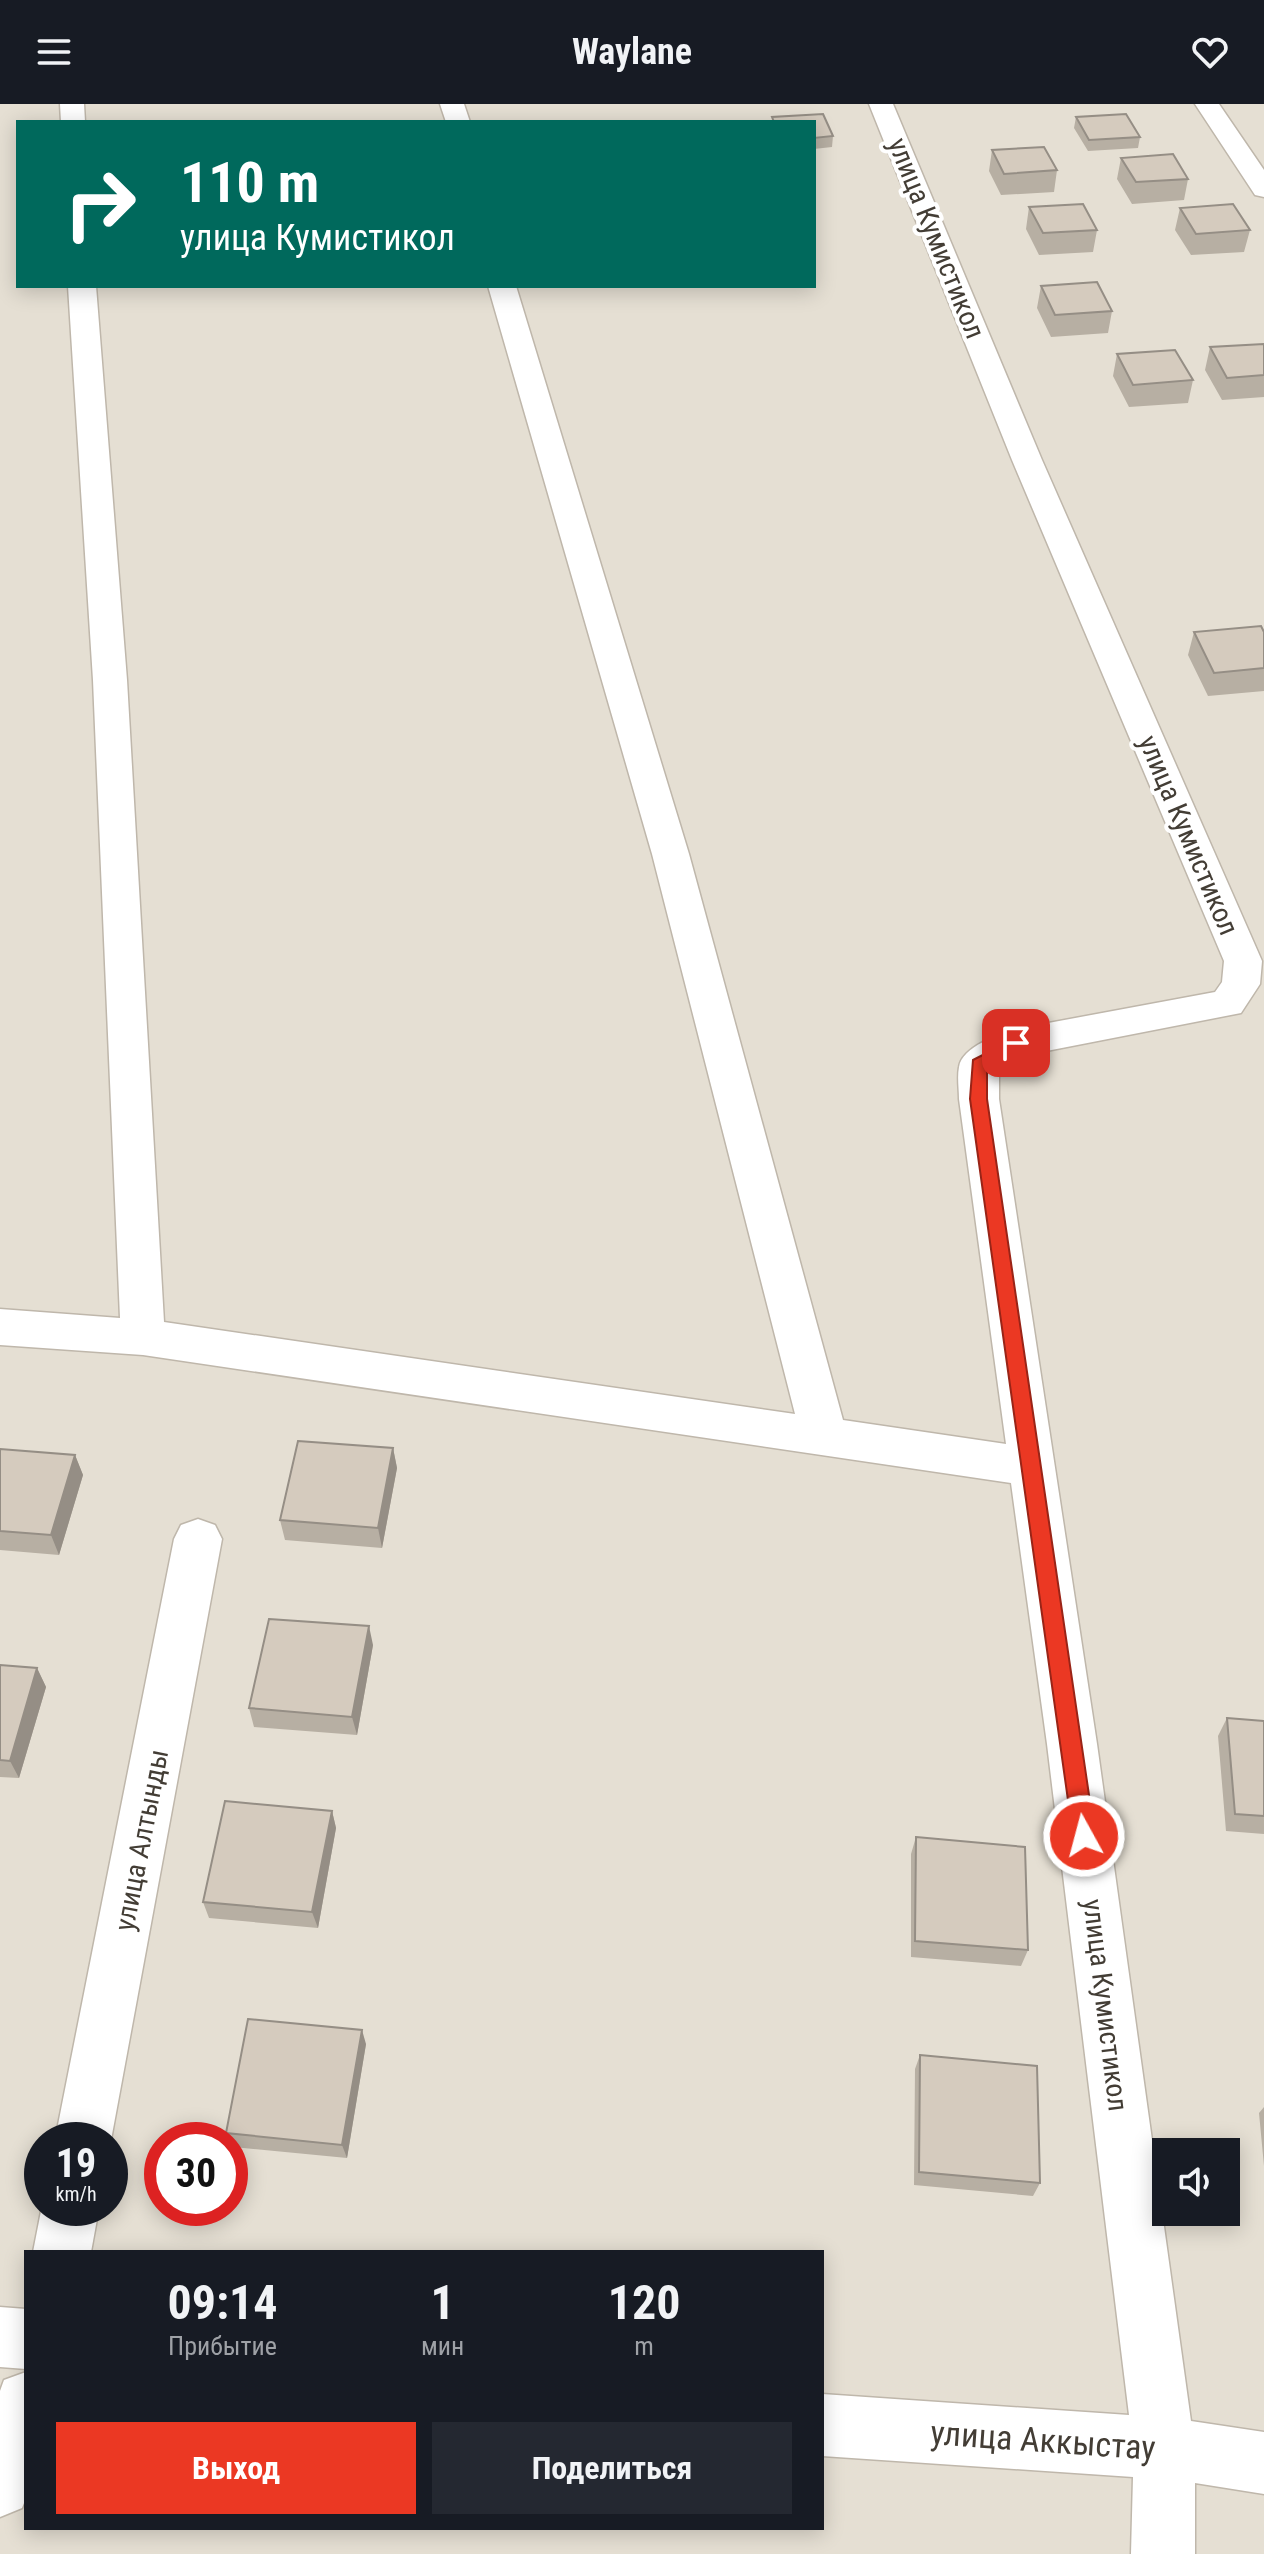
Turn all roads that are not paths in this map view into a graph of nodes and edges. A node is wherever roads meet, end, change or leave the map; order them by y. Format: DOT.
graph roads {
  1 [pos="881,104"];
  2 [pos="1207,104"];
  3 [pos="1264,189"];
  4 [pos="82,288"];
  5 [pos="502,288"];
  6 [pos="0,1327"];
  7 [pos="143,1337"];
  8 [pos="824,1436"];
  9 [pos="1032,1467"];
  10 [pos="198,1539"];
  11 [pos="86,2122"];
  12 [pos="67,2226"];
  13 [pos="62,2250"];
  14 [pos="0,2337"];
  15 [pos="24,2339"];
  16 [pos="24,2408"];
  17 [pos="824,2425"];
  18 [pos="1164,2448"];
  19 [pos="1264,2463"];
  20 [pos="0,2486"];
  21 [pos="1163,2554"];
  1 -- 9 [label="street, улица Кумистикол"];
  2 -- 3 [label="street"];
  4 -- 7 [label="street"];
  5 -- 8 [label="street"];
  6 -- 7 [label="street"];
  7 -- 8 [label="street"];
  8 -- 9 [label="street"];
  9 -- 18 [label="street, улица Кумистикол"];
  10 -- 11 [label="street, улица Алтынды"];
  12 -- 13 [label="street"];
  14 -- 15 [label="street"];
  16 -- 20 [label="street"];
  17 -- 18 [label="street, улица Аккыстау"];
  18 -- 19 [label="street, улица Аккыстау"];
  18 -- 21 [label="street, улица Кумистикол"];
}
